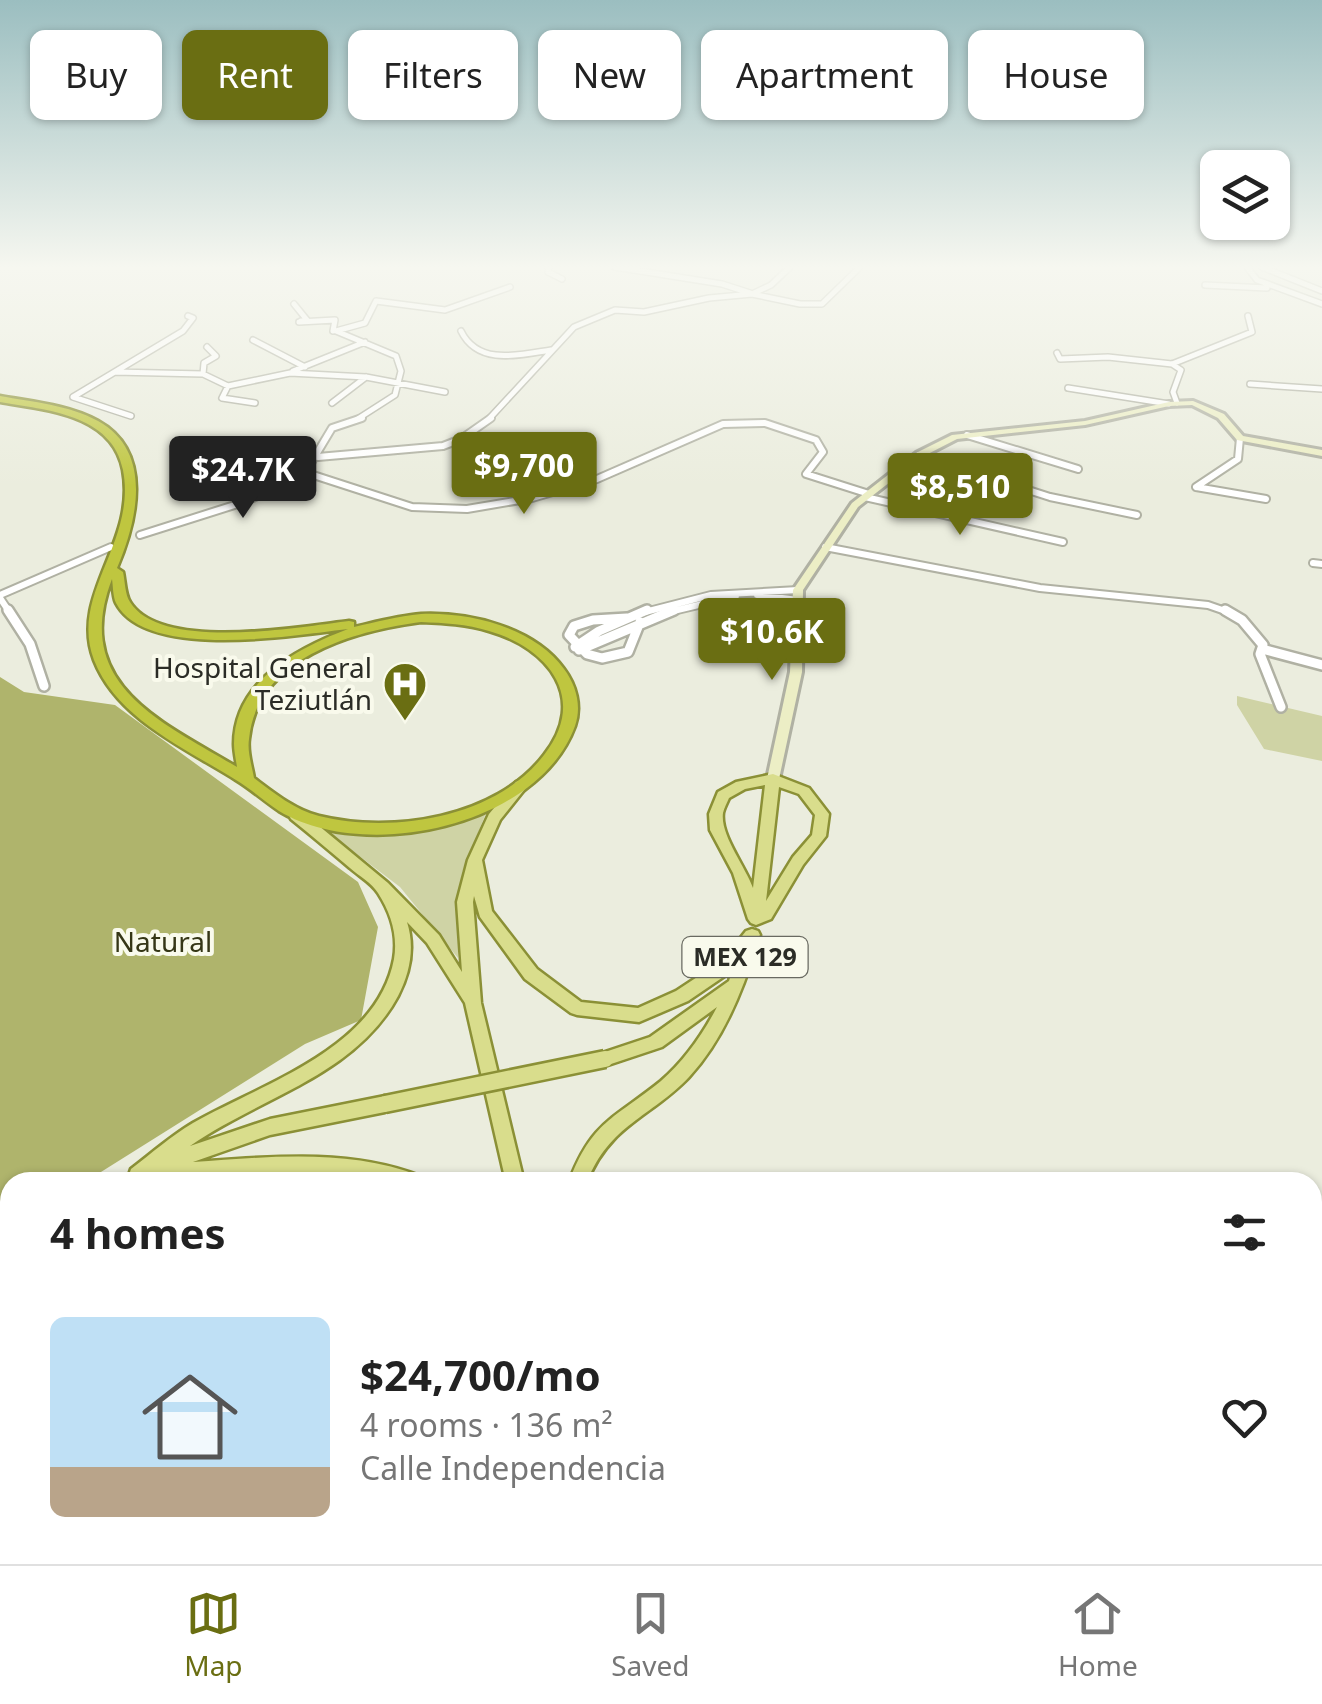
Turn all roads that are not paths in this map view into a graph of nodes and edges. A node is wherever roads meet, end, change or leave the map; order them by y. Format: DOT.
graph roads {
  1 [pos="167,340"];
  2 [pos="253,340"];
  3 [pos="467,340"];
  4 [pos="562,340"];
  5 [pos="1232,340"];
  6 [pos="365,342"];
  7 [pos="208,347"];
  8 [pos="553,350"];
  9 [pos="1057,353"];
  10 [pos="1172,364"];
  11 [pos="304,368"];
  12 [pos="114,372"];
  13 [pos="290,373"];
  14 [pos="203,374"];
  15 [pos="366,377"];
  16 [pos="403,380"];
  17 [pos="1250,384"];
  18 [pos="228,386"];
  19 [pos="1068,388"];
  20 [pos="1322,389"];
  21 [pos="445,392"];
  22 [pos="0,399"];
  23 [pos="254,403"];
  24 [pos="332,403"];
  25 [pos="1173,403"];
  26 [pos="131,416"];
  27 [pos="968,435"];
  28 [pos="1240,438"];
  29 [pos="1322,453"];
  30 [pos="920,455"];
  31 [pos="318,458"];
  32 [pos="1078,469"];
  33 [pos="304,472"];
  34 [pos="867,496"];
  35 [pos="1266,499"];
  36 [pos="1137,516"];
  37 [pos="140,536"];
  38 [pos="1063,542"];
  39 [pos="825,548"];
  40 [pos="114,553"];
  41 [pos="798,595"];
  42 [pos="0,597"];
  43 [pos="637,620"];
  44 [pos="382,623"];
  45 [pos="577,648"];
  46 [pos="1262,649"];
  47 [pos="1322,665"];
  48 [pos="44,686"];
  49 [pos="1281,707"];
  50 [pos="773,778"];
  51 [pos="247,780"];
  52 [pos="521,785"];
  53 [pos="296,815"];
  54 [pos="475,860"];
  55 [pos="384,887"];
  56 [pos="754,927"];
  57 [pos="736,985"];
  58 [pos="473,1002"];
  59 [pos="141,1172"];
  60 [pos="149,1172"];
  61 [pos="213,1172"];
  62 [pos="398,1172"];
  63 [pos="513,1172"];
  64 [pos="581,1172"];
  1 -- 12 [label="street"];
  2 -- 11 [label="street"];
  3 -- 8 [label="street"];
  4 -- 8 [label="street"];
  5 -- 10 [label="street"];
  6 -- 11 [label="street"];
  6 -- 16 [label="street"];
  7 -- 14 [label="street"];
  8 -- 31 [label="street"];
  9 -- 10 [label="street"];
  10 -- 25 [label="street"];
  11 -- 13 [label="street"];
  12 -- 14 [label="street"];
  12 -- 26 [label="street"];
  13 -- 15 [label="street"];
  13 -- 18 [label="street"];
  14 -- 18 [label="street"];
  15 -- 16 [label="street"];
  15 -- 24 [label="street"];
  16 -- 21 [label="street"];
  16 -- 31 [label="street"];
  17 -- 20 [label="street"];
  18 -- 23 [label="street"];
  19 -- 25 [label="street"];
  22 -- 40 [label="highway"];
  25 -- 27 [label="main road"];
  25 -- 28 [label="main road"];
  27 -- 30 [label="main road"];
  27 -- 32 [label="street"];
  28 -- 29 [label="main road"];
  28 -- 35 [label="street"];
  30 -- 34 [label="main road"];
  30 -- 36 [label="street"];
  31 -- 33 [label="street"];
  33 -- 34 [label="street"];
  33 -- 37 [label="street"];
  34 -- 38 [label="street"];
  34 -- 39 [label="main road"];
  39 -- 41 [label="main road"];
  39 -- 46 [label="street"];
  40 -- 42 [label="street"];
  40 -- 44 [label="highway"];
  40 -- 51 [label="highway"];
  41 -- 43 [label="street"];
  41 -- 50 [label="main road"];
  42 -- 48 [label="street"];
  43 -- 45 [label="street"];
  43 -- 45 [label="street"];
  43 -- 45 [label="street"];
  44 -- 51 [label="highway"];
  44 -- 52 [label="highway"];
  46 -- 47 [label="street"];
  46 -- 49 [label="street"];
  50 -- 56 [label="main road, MEX 129"];
  50 -- 56 [label="main road"];
  50 -- 56 [label="main road"];
  51 -- 53 [label="highway"];
  52 -- 53 [label="highway"];
  52 -- 54 [label="main road"];
  53 -- 55 [label="main road"];
  54 -- 56 [label="main road"];
  54 -- 58 [label="main road"];
  55 -- 58 [label="main road"];
  55 -- 59 [label="main road"];
  56 -- 57 [label="main road, MEX 129"];
  57 -- 60 [label="main road, MEX 129, bridge"];
  57 -- 64 [label="main road"];
  58 -- 63 [label="main road"];
  61 -- 62 [label="main road"];
}
